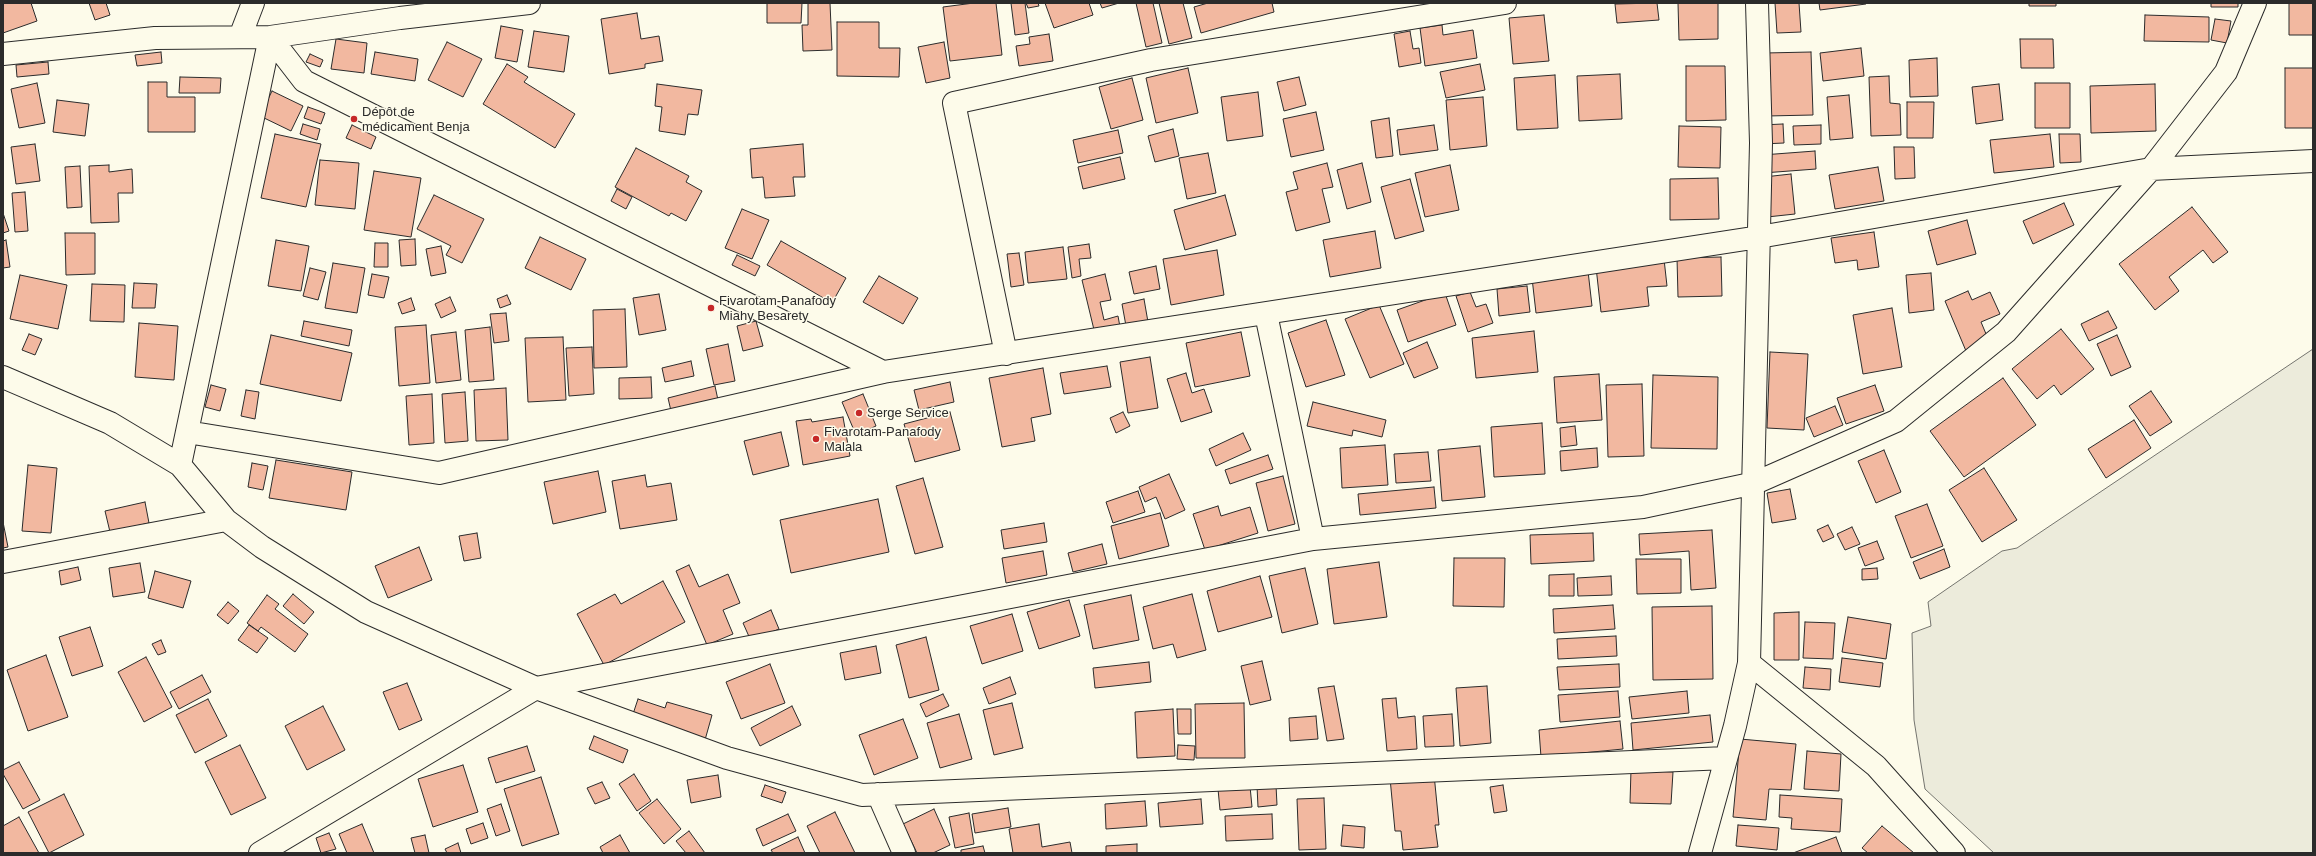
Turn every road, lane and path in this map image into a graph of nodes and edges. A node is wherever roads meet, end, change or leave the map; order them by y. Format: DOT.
graph roads {
  1 [pos="253,3"];
  2 [pos="529,3"];
  3 [pos="1505,3"];
  4 [pos="1757,3"];
  5 [pos="2255,3"];
  6 [pos="240,37"];
  7 [pos="270,37"];
  8 [pos="3,54"];
  9 [pos="2313,161"];
  10 [pos="2151,169"];
  11 [pos="1759,237"];
  12 [pos="1266,314"];
  13 [pos="1006,354"];
  14 [pos="883,372"];
  15 [pos="3,377"];
  16 [pos="187,432"];
  17 [pos="180,466"];
  18 [pos="1754,483"];
  19 [pos="226,520"];
  20 [pos="1313,538"];
  21 [pos="3,562"];
  22 [pos="1749,663"];
  23 [pos="536,688"];
  24 [pos="1726,758"];
  25 [pos="878,794"];
  26 [pos="260,853"];
  27 [pos="904,853"];
  28 [pos="1700,853"];
  29 [pos="1954,853"];
  1 -- 6 [label="street"];
  2 -- 7 [label="street"];
  3 -- 13 [label="street"];
  4 -- 11 [label="street"];
  5 -- 10 [label="street"];
  6 -- 7 [label="street"];
  6 -- 8 [label="street"];
  7 -- 14 [label="street"];
  7 -- 16 [label="street"];
  9 -- 10 [label="street"];
  10 -- 11 [label="street"];
  10 -- 18 [label="street"];
  11 -- 12 [label="street"];
  11 -- 18 [label="street"];
  12 -- 13 [label="street"];
  12 -- 20 [label="street"];
  13 -- 14 [label="street"];
  14 -- 16 [label="street"];
  15 -- 17 [label="street"];
  16 -- 17 [label="street"];
  17 -- 19 [label="street"];
  18 -- 20 [label="street"];
  18 -- 22 [label="street"];
  19 -- 21 [label="street"];
  19 -- 23 [label="street"];
  20 -- 23 [label="street"];
  22 -- 24 [label="street"];
  22 -- 29 [label="street"];
  23 -- 25 [label="street"];
  23 -- 26 [label="street"];
  24 -- 25 [label="street"];
  24 -- 28 [label="street"];
  25 -- 27 [label="street"];
}
